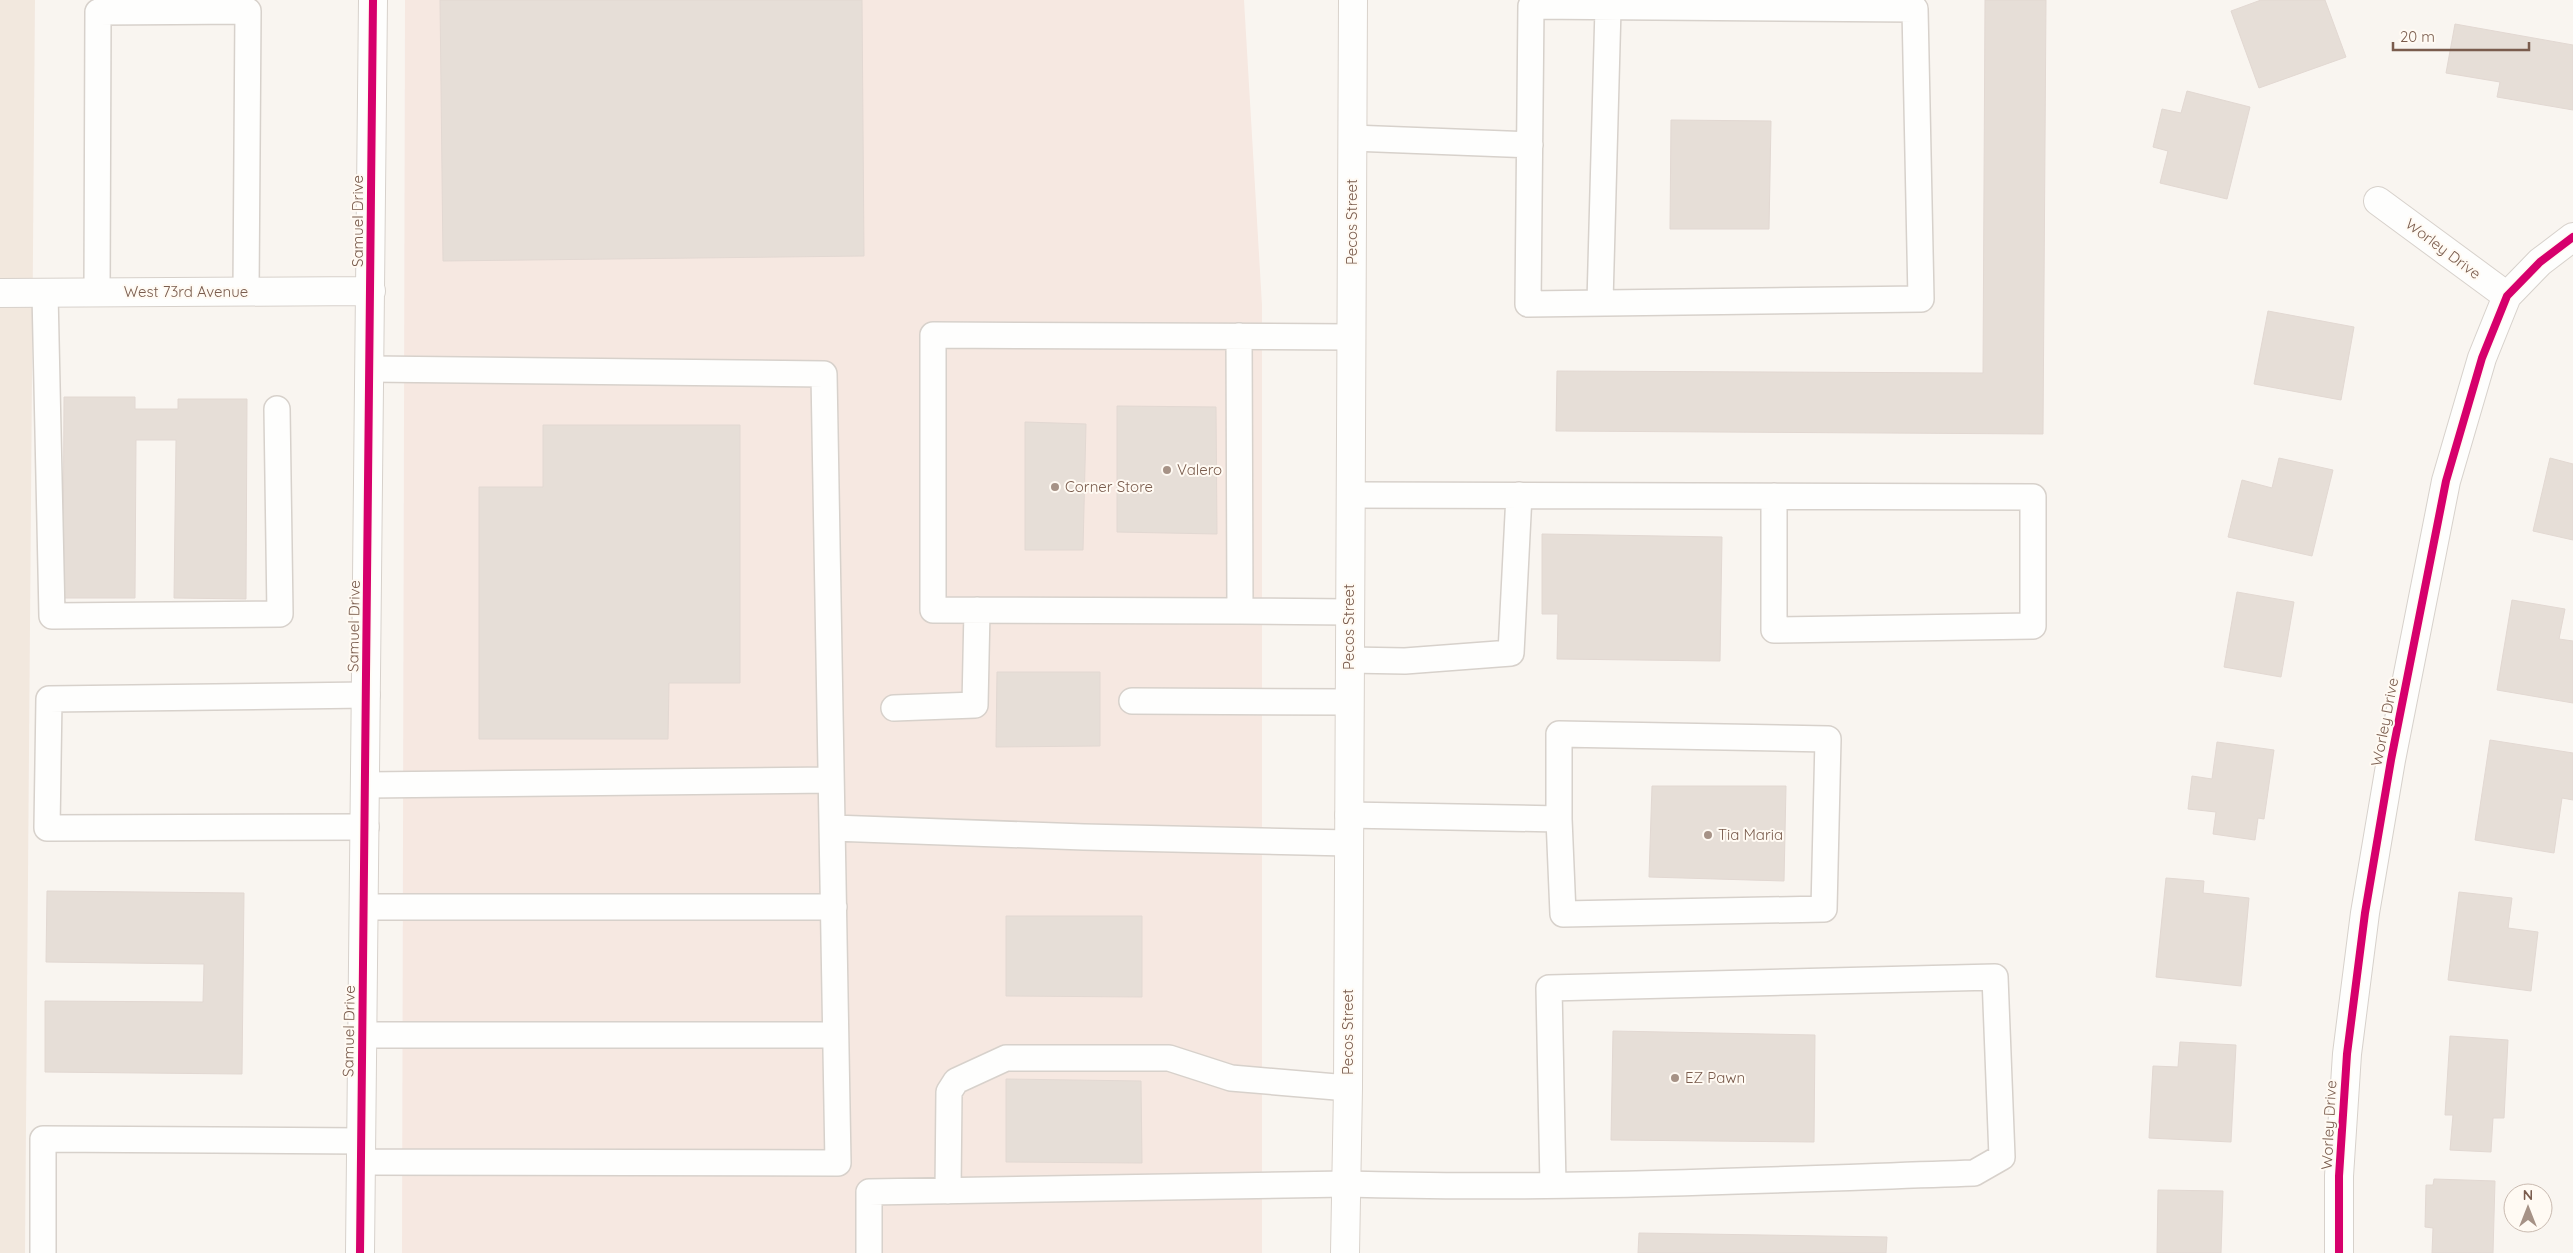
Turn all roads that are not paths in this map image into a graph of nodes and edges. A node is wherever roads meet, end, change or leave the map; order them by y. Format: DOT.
graph roads {
  1 [pos="373,0"];
  2 [pos="1353,0"];
  3 [pos="1608,8"];
  4 [pos="1352,138"];
  5 [pos="1530,145"];
  6 [pos="2378,201"];
  7 [pos="2573,237"];
  8 [pos="371,291"];
  9 [pos="246,292"];
  10 [pos="0,293"];
  11 [pos="45,293"];
  12 [pos="97,293"];
  13 [pos="2507,296"];
  14 [pos="1600,302"];
  15 [pos="1238,336"];
  16 [pos="1351,337"];
  17 [pos="370,370"];
  18 [pos="277,409"];
  19 [pos="1350,495"];
  20 [pos="1519,495"];
  21 [pos="1774,496"];
  22 [pos="977,610"];
  23 [pos="1240,611"];
  24 [pos="1350,612"];
  25 [pos="1349,660"];
  26 [pos="367,695"];
  27 [pos="1132,701"];
  28 [pos="1349,702"];
  29 [pos="894,708"];
  30 [pos="831,780"];
  31 [pos="366,785"];
  32 [pos="1348,816"];
  33 [pos="1559,819"];
  34 [pos="366,827"];
  35 [pos="832,828"];
  36 [pos="1348,843"];
  37 [pos="364,907"];
  38 [pos="834,907"];
  39 [pos="363,1035"];
  40 [pos="835,1035"];
  41 [pos="1348,1088"];
  42 [pos="362,1151"];
  43 [pos="1346,1184"];
  44 [pos="1553,1185"];
  45 [pos="948,1191"];
  46 [pos="43,1253"];
  47 [pos="360,1253"];
  48 [pos="868,1253"];
  49 [pos="1345,1253"];
  50 [pos="2339,1253"];
  1 -- 8 [label="street, Samuel Drive"];
  2 -- 4 [label="street, Pecos Street"];
  3 -- 5 [label="lane"];
  3 -- 14 [label="lane"];
  3 -- 14 [label="lane"];
  4 -- 5 [label="lane"];
  4 -- 16 [label="street, Pecos Street"];
  5 -- 14 [label="lane"];
  6 -- 13 [label="street, Worley Drive"];
  7 -- 13 [label="street, Worley Drive"];
  8 -- 9 [label="street, West 73rd Avenue"];
  8 -- 17 [label="street, Samuel Drive"];
  9 -- 12 [label="street, West 73rd Avenue"];
  9 -- 12 [label="lane"];
  10 -- 11 [label="street, West 73rd Avenue"];
  11 -- 12 [label="street, West 73rd Avenue"];
  11 -- 18 [label="lane"];
  13 -- 50 [label="street, Worley Drive"];
  15 -- 16 [label="lane"];
  15 -- 22 [label="lane"];
  15 -- 23 [label="lane"];
  16 -- 19 [label="street, Pecos Street"];
  17 -- 26 [label="street, Samuel Drive"];
  17 -- 30 [label="lane"];
  19 -- 20 [label="lane"];
  19 -- 24 [label="street, Pecos Street"];
  20 -- 21 [label="lane"];
  20 -- 25 [label="lane"];
  21 -- 21 [label="lane"];
  22 -- 23 [label="lane"];
  22 -- 29 [label="lane"];
  23 -- 24 [label="lane"];
  24 -- 25 [label="street, Pecos Street"];
  25 -- 28 [label="street, Pecos Street"];
  26 -- 31 [label="street, Samuel Drive"];
  26 -- 34 [label="lane"];
  27 -- 28 [label="lane"];
  28 -- 32 [label="street, Pecos Street"];
  30 -- 31 [label="lane"];
  30 -- 35 [label="lane"];
  31 -- 34 [label="street, Samuel Drive"];
  32 -- 33 [label="lane"];
  32 -- 36 [label="street, Pecos Street"];
  33 -- 33 [label="lane"];
  34 -- 37 [label="street, Samuel Drive"];
  35 -- 36 [label="lane"];
  35 -- 38 [label="lane"];
  36 -- 41 [label="street, Pecos Street"];
  37 -- 38 [label="lane"];
  37 -- 39 [label="street, Samuel Drive"];
  38 -- 40 [label="lane"];
  39 -- 40 [label="lane"];
  39 -- 42 [label="street, Samuel Drive"];
  40 -- 42 [label="lane"];
  41 -- 43 [label="street, Pecos Street"];
  41 -- 45 [label="lane"];
  42 -- 46 [label="lane"];
  42 -- 47 [label="street, Samuel Drive"];
  43 -- 44 [label="lane"];
  43 -- 45 [label="lane"];
  43 -- 49 [label="street, Pecos Street"];
  44 -- 44 [label="lane"];
  45 -- 48 [label="lane"];
}
